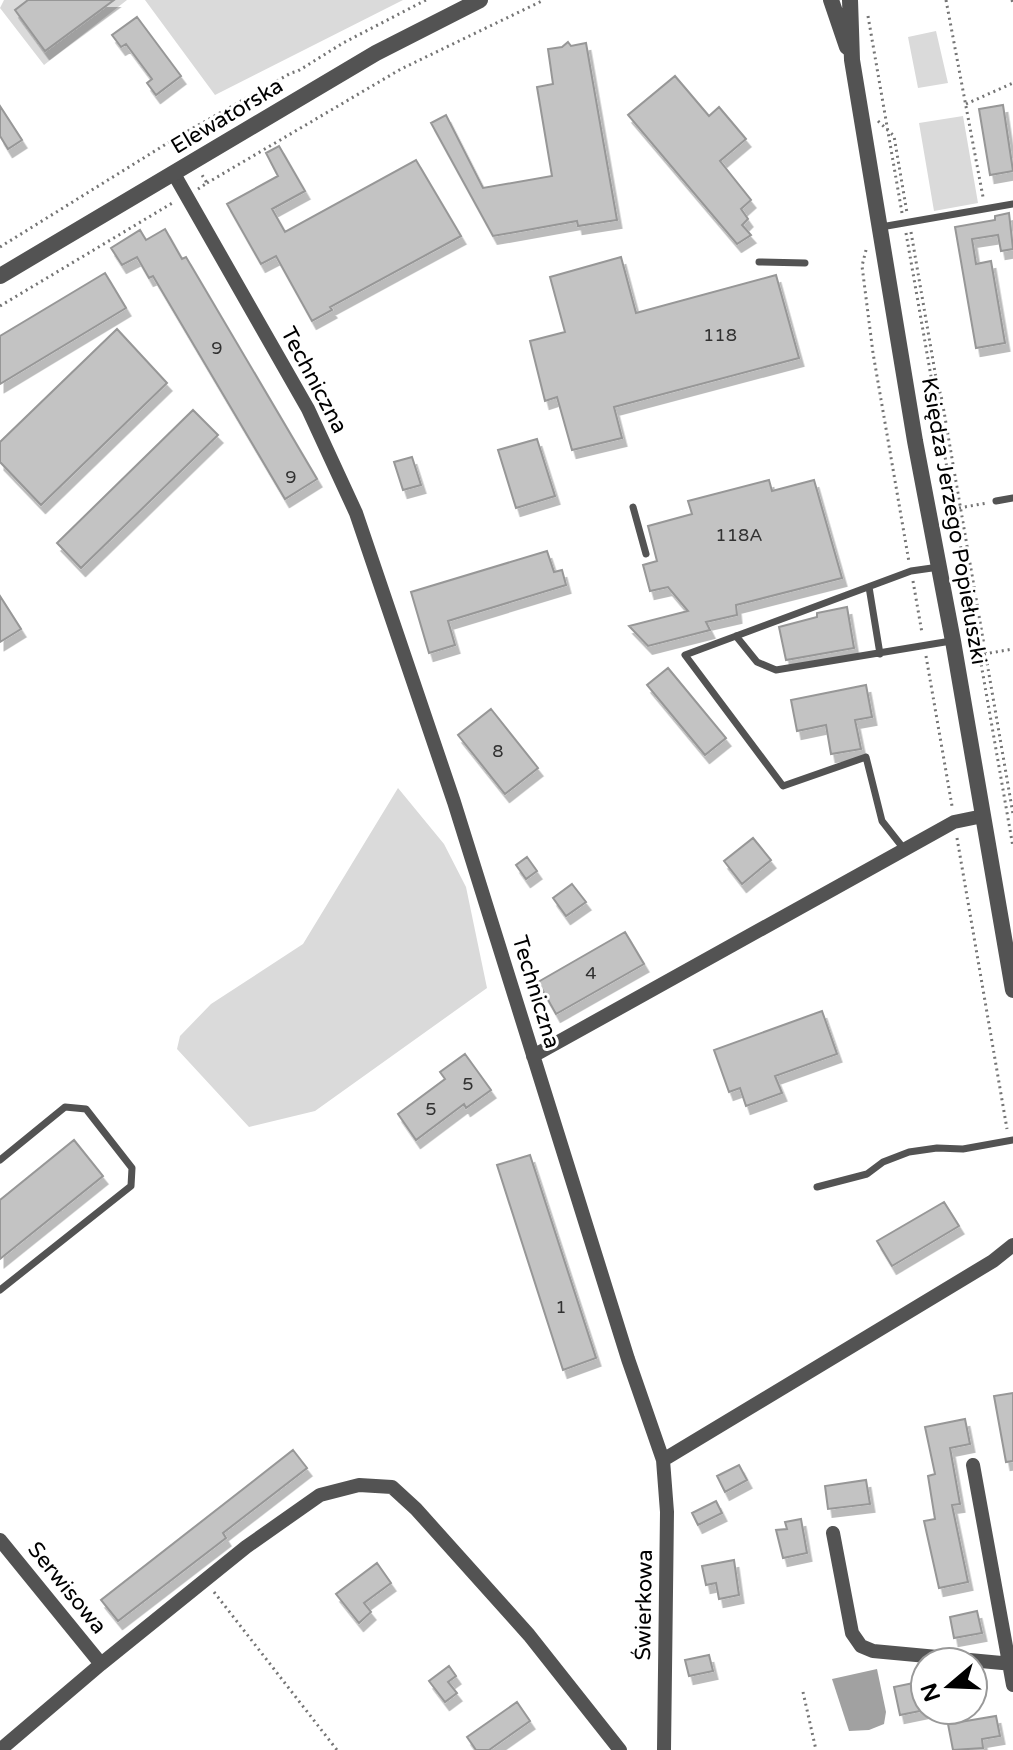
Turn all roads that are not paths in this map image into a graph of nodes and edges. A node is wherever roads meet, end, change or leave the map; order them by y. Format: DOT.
graph roads {
  1 [pos="480,0"];
  2 [pos="831,0"];
  3 [pos="850,0"];
  4 [pos="852,60"];
  5 [pos="174,174"];
  6 [pos="1013,204"];
  7 [pos="881,227"];
  8 [pos="759,262"];
  9 [pos="805,263"];
  10 [pos="0,276"];
  11 [pos="1013,498"];
  12 [pos="996,501"];
  13 [pos="633,507"];
  14 [pos="646,554"];
  15 [pos="939,567"];
  16 [pos="869,587"];
  17 [pos="736,636"];
  18 [pos="953,641"];
  19 [pos="880,654"];
  20 [pos="983,816"];
  21 [pos="904,849"];
  22 [pos="1013,990"];
  23 [pos="533,1056"];
  24 [pos="1013,1140"];
  25 [pos="0,1160"];
  26 [pos="817,1187"];
  27 [pos="1013,1245"];
  28 [pos="0,1290"];
  29 [pos="663,1460"];
  30 [pos="973,1465"];
  31 [pos="833,1533"];
  32 [pos="0,1540"];
  33 [pos="101,1664"];
  34 [pos="1011,1664"];
  35 [pos="1013,1685"];
  36 [pos="0,1750"];
  37 [pos="620,1750"];
  38 [pos="664,1750"];
  1 -- 5 [label="street, Elewatorska"];
  2 -- 4 [label="street, Księdza Jerzego Popiełuszki"];
  3 -- 4 [label="street, Księdza Jerzego Popiełuszki"];
  4 -- 7 [label="street, Księdza Jerzego Popiełuszki"];
  5 -- 10 [label="street, Elewatorska"];
  5 -- 23 [label="street, Techniczna"];
  6 -- 7 [label="lane"];
  7 -- 15 [label="street, Księdza Jerzego Popiełuszki"];
  8 -- 9 [label="lane"];
  11 -- 12 [label="lane"];
  13 -- 14 [label="lane"];
  15 -- 16 [label="lane"];
  15 -- 18 [label="street, Księdza Jerzego Popiełuszki"];
  16 -- 17 [label="lane"];
  16 -- 19 [label="lane"];
  17 -- 19 [label="lane"];
  17 -- 21 [label="lane"];
  18 -- 19 [label="lane"];
  18 -- 20 [label="street, Księdza Jerzego Popiełuszki"];
  20 -- 21 [label="street"];
  20 -- 22 [label="street, Księdza Jerzego Popiełuszki"];
  21 -- 23 [label="street"];
  23 -- 29 [label="street, Techniczna"];
  24 -- 26 [label="lane"];
  25 -- 28 [label="lane"];
  27 -- 29 [label="street"];
  29 -- 38 [label="street, Świerkowa"];
  30 -- 34 [label="street"];
  31 -- 34 [label="street"];
  32 -- 33 [label="street, Serwisowa"];
  33 -- 36 [label="street"];
  33 -- 37 [label="street"];
  34 -- 35 [label="street"];
}
